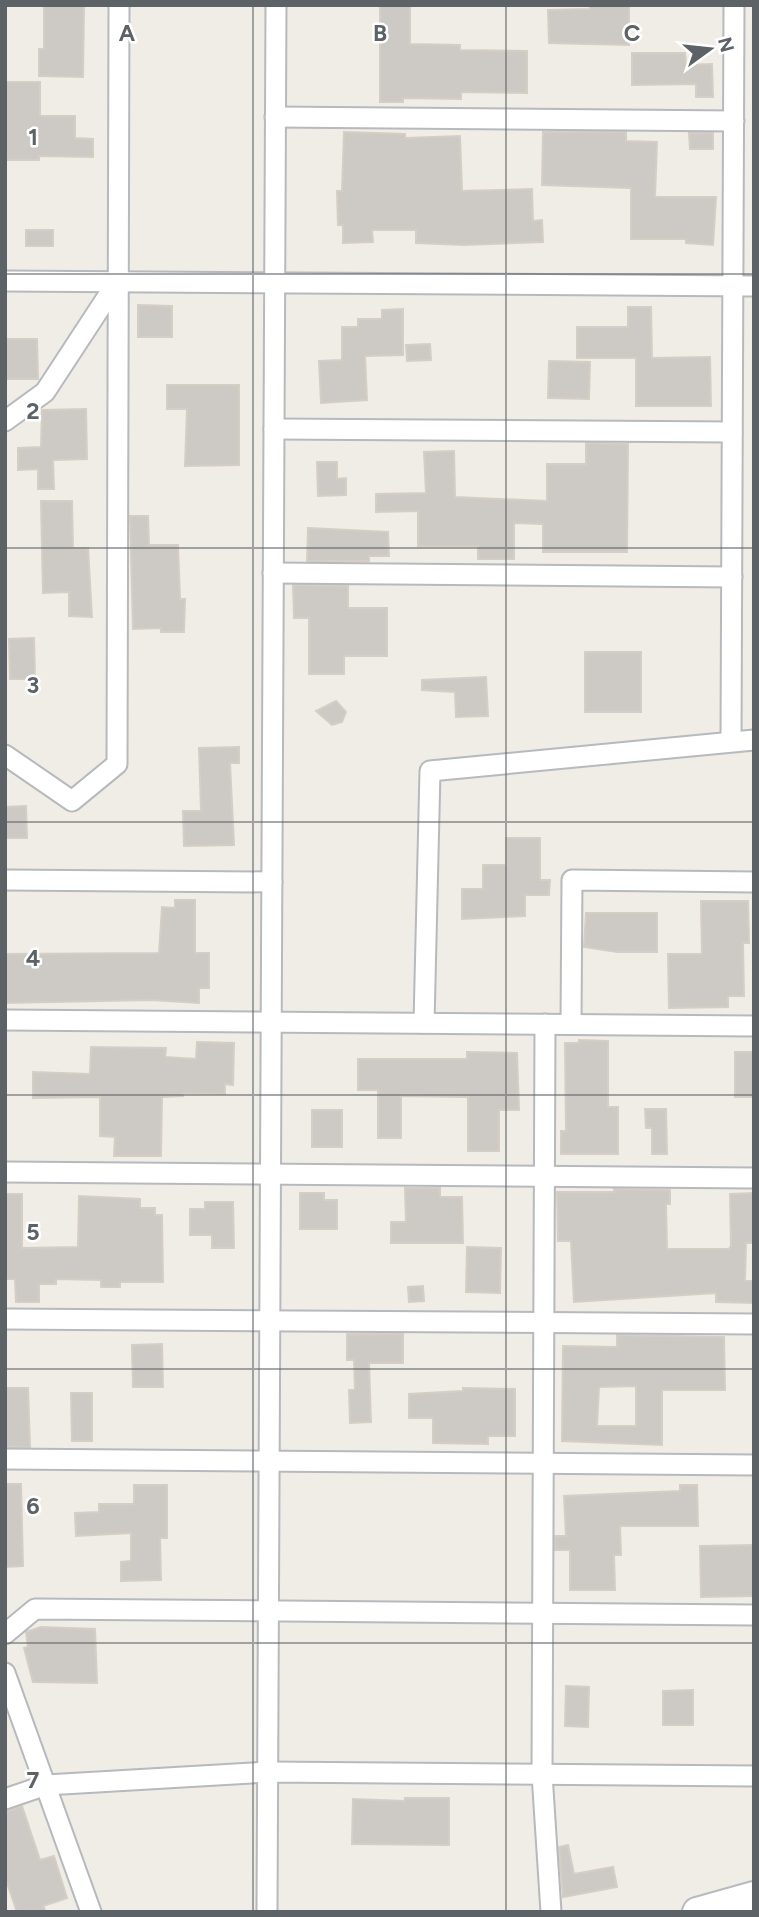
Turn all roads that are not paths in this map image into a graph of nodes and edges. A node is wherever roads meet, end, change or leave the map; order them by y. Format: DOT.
graph roads {
  1 [pos="119,5"];
  2 [pos="276,5"];
  3 [pos="734,5"];
  4 [pos="275,117"];
  5 [pos="734,121"];
  6 [pos="5,281"];
  7 [pos="118,281"];
  8 [pos="275,283"];
  9 [pos="733,286"];
  10 [pos="754,286"];
  11 [pos="5,421"];
  12 [pos="274,429"];
  13 [pos="732,432"];
  14 [pos="273,573"];
  15 [pos="732,577"];
  16 [pos="731,740"];
  17 [pos="754,740"];
  18 [pos="5,755"];
  19 [pos="5,880"];
  20 [pos="272,882"];
  21 [pos="754,882"];
  22 [pos="5,1020"];
  23 [pos="271,1022"];
  24 [pos="424,1023"];
  25 [pos="545,1024"];
  26 [pos="571,1024"];
  27 [pos="754,1026"];
  28 [pos="5,1172"];
  29 [pos="271,1174"];
  30 [pos="544,1177"];
  31 [pos="754,1178"];
  32 [pos="5,1318"];
  33 [pos="270,1321"];
  34 [pos="544,1323"];
  35 [pos="754,1324"];
  36 [pos="5,1459"];
  37 [pos="269,1462"];
  38 [pos="543,1464"];
  39 [pos="754,1465"];
  40 [pos="269,1611"];
  41 [pos="542,1613"];
  42 [pos="754,1615"];
  43 [pos="5,1634"];
  44 [pos="5,1673"];
  45 [pos="268,1772"];
  46 [pos="542,1774"];
  47 [pos="754,1776"];
  48 [pos="46,1785"];
  49 [pos="5,1799"];
  50 [pos="754,1896"];
  51 [pos="91,1912"];
  52 [pos="267,1912"];
  53 [pos="551,1912"];
  54 [pos="697,1912"];
  1 -- 7 [label="street"];
  2 -- 4 [label="street"];
  3 -- 5 [label="street"];
  4 -- 5 [label="street"];
  4 -- 8 [label="street"];
  5 -- 9 [label="street"];
  6 -- 7 [label="street"];
  7 -- 8 [label="street"];
  7 -- 11 [label="street"];
  7 -- 18 [label="street"];
  8 -- 9 [label="street"];
  8 -- 12 [label="street"];
  9 -- 10 [label="street"];
  9 -- 13 [label="street"];
  12 -- 13 [label="street"];
  12 -- 14 [label="street"];
  13 -- 15 [label="street"];
  14 -- 15 [label="street"];
  14 -- 20 [label="street"];
  15 -- 16 [label="street"];
  16 -- 17 [label="street"];
  16 -- 24 [label="street"];
  19 -- 20 [label="street"];
  20 -- 23 [label="street"];
  21 -- 26 [label="street"];
  22 -- 23 [label="street"];
  23 -- 24 [label="street"];
  23 -- 29 [label="street"];
  24 -- 25 [label="street"];
  25 -- 26 [label="street"];
  25 -- 30 [label="street"];
  26 -- 27 [label="street"];
  28 -- 29 [label="street"];
  29 -- 30 [label="street"];
  29 -- 33 [label="street"];
  30 -- 31 [label="street"];
  30 -- 34 [label="street"];
  32 -- 33 [label="street"];
  33 -- 34 [label="street"];
  33 -- 37 [label="street"];
  34 -- 35 [label="street"];
  34 -- 38 [label="street"];
  36 -- 37 [label="street"];
  37 -- 38 [label="street"];
  37 -- 40 [label="street"];
  38 -- 39 [label="street"];
  38 -- 41 [label="street"];
  40 -- 41 [label="street"];
  40 -- 43 [label="street"];
  40 -- 45 [label="street"];
  41 -- 42 [label="street"];
  41 -- 46 [label="street"];
  44 -- 48 [label="street"];
  45 -- 46 [label="street"];
  45 -- 48 [label="street"];
  45 -- 52 [label="street"];
  46 -- 47 [label="street"];
  46 -- 53 [label="street"];
  48 -- 49 [label="street"];
  48 -- 51 [label="street"];
  50 -- 54 [label="main road"];
}
